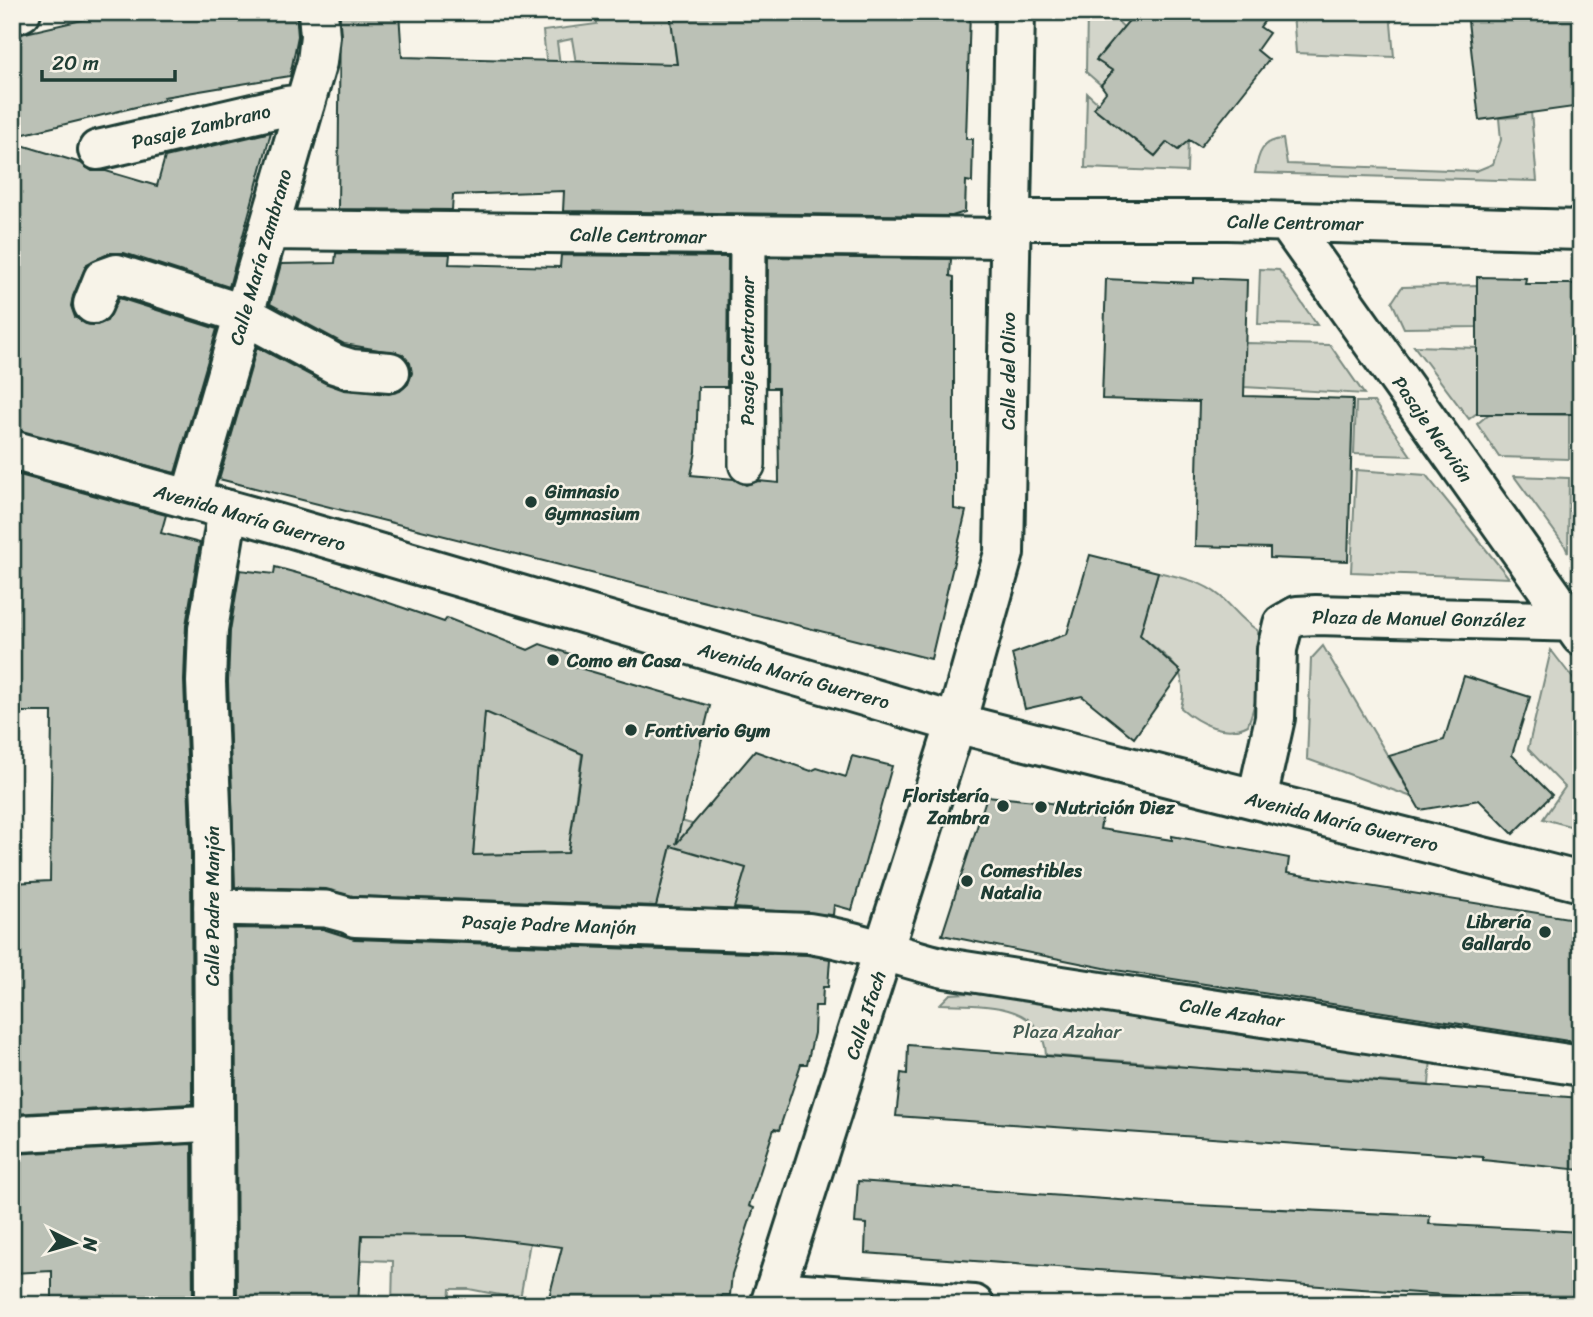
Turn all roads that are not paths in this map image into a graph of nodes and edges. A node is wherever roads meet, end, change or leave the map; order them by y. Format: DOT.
graph roads {
  1 [pos="21,12"];
  2 [pos="318,12"];
  3 [pos="1015,12"];
  4 [pos="12,15"];
  5 [pos="305,104"];
  6 [pos="98,150"];
  7 [pos="1287,222"];
  8 [pos="1009,229"];
  9 [pos="268,230"];
  10 [pos="1581,230"];
  11 [pos="748,236"];
  12 [pos="93,304"];
  13 [pos="243,314"];
  14 [pos="390,372"];
  15 [pos="12,450"];
  16 [pos="747,465"];
  17 [pos="190,499"];
  18 [pos="228,510"];
  19 [pos="1577,626"];
  20 [pos="956,723"];
  21 [pos="1257,799"];
  22 [pos="1581,882"];
  23 [pos="212,908"];
  24 [pos="355,917"];
  25 [pos="884,953"];
  26 [pos="1581,1066"];
  27 [pos="214,1123"];
  28 [pos="12,1134"];
  29 [pos="772,1298"];
  30 [pos="215,1305"];
  31 [pos="974,1305"];
  1 -- 4 [label="street"];
  2 -- 5 [label="street, Calle María Zambrano"];
  3 -- 8 [label="street, Calle del Olivo"];
  5 -- 6 [label="street, Pasaje Zambrano"];
  5 -- 9 [label="street, Calle María Zambrano"];
  7 -- 8 [label="street, Calle Centromar"];
  7 -- 10 [label="street, Calle Centromar"];
  7 -- 19 [label="street, Pasaje Nervión"];
  8 -- 11 [label="street, Calle Centromar"];
  8 -- 20 [label="street, Calle del Olivo"];
  9 -- 11 [label="street, Calle Centromar"];
  9 -- 13 [label="street, Calle María Zambrano"];
  11 -- 16 [label="street, Pasaje Centromar"];
  12 -- 13 [label="street"];
  13 -- 14 [label="street"];
  13 -- 17 [label="street, Calle María Zambrano"];
  15 -- 17 [label="street, Avenida María Guerrero"];
  17 -- 18 [label="street, Avenida María Guerrero"];
  18 -- 20 [label="street, Avenida María Guerrero"];
  18 -- 23 [label="street, Calle Padre Manjón"];
  19 -- 21 [label="street, Plaza de Manuel González"];
  20 -- 21 [label="street, Avenida María Guerrero"];
  20 -- 25 [label="street, Calle Ifach"];
  21 -- 22 [label="street, Avenida María Guerrero"];
  23 -- 24 [label="street, Pasaje Padre Manjón"];
  23 -- 27 [label="street, Calle Padre Manjón"];
  24 -- 25 [label="street, Pasaje Padre Manjón"];
  25 -- 26 [label="street, Calle Azahar"];
  25 -- 29 [label="street, Calle Ifach"];
  27 -- 28 [label="street"];
  27 -- 30 [label="street, Calle Padre Manjón"];
  29 -- 31 [label="street"];
}
